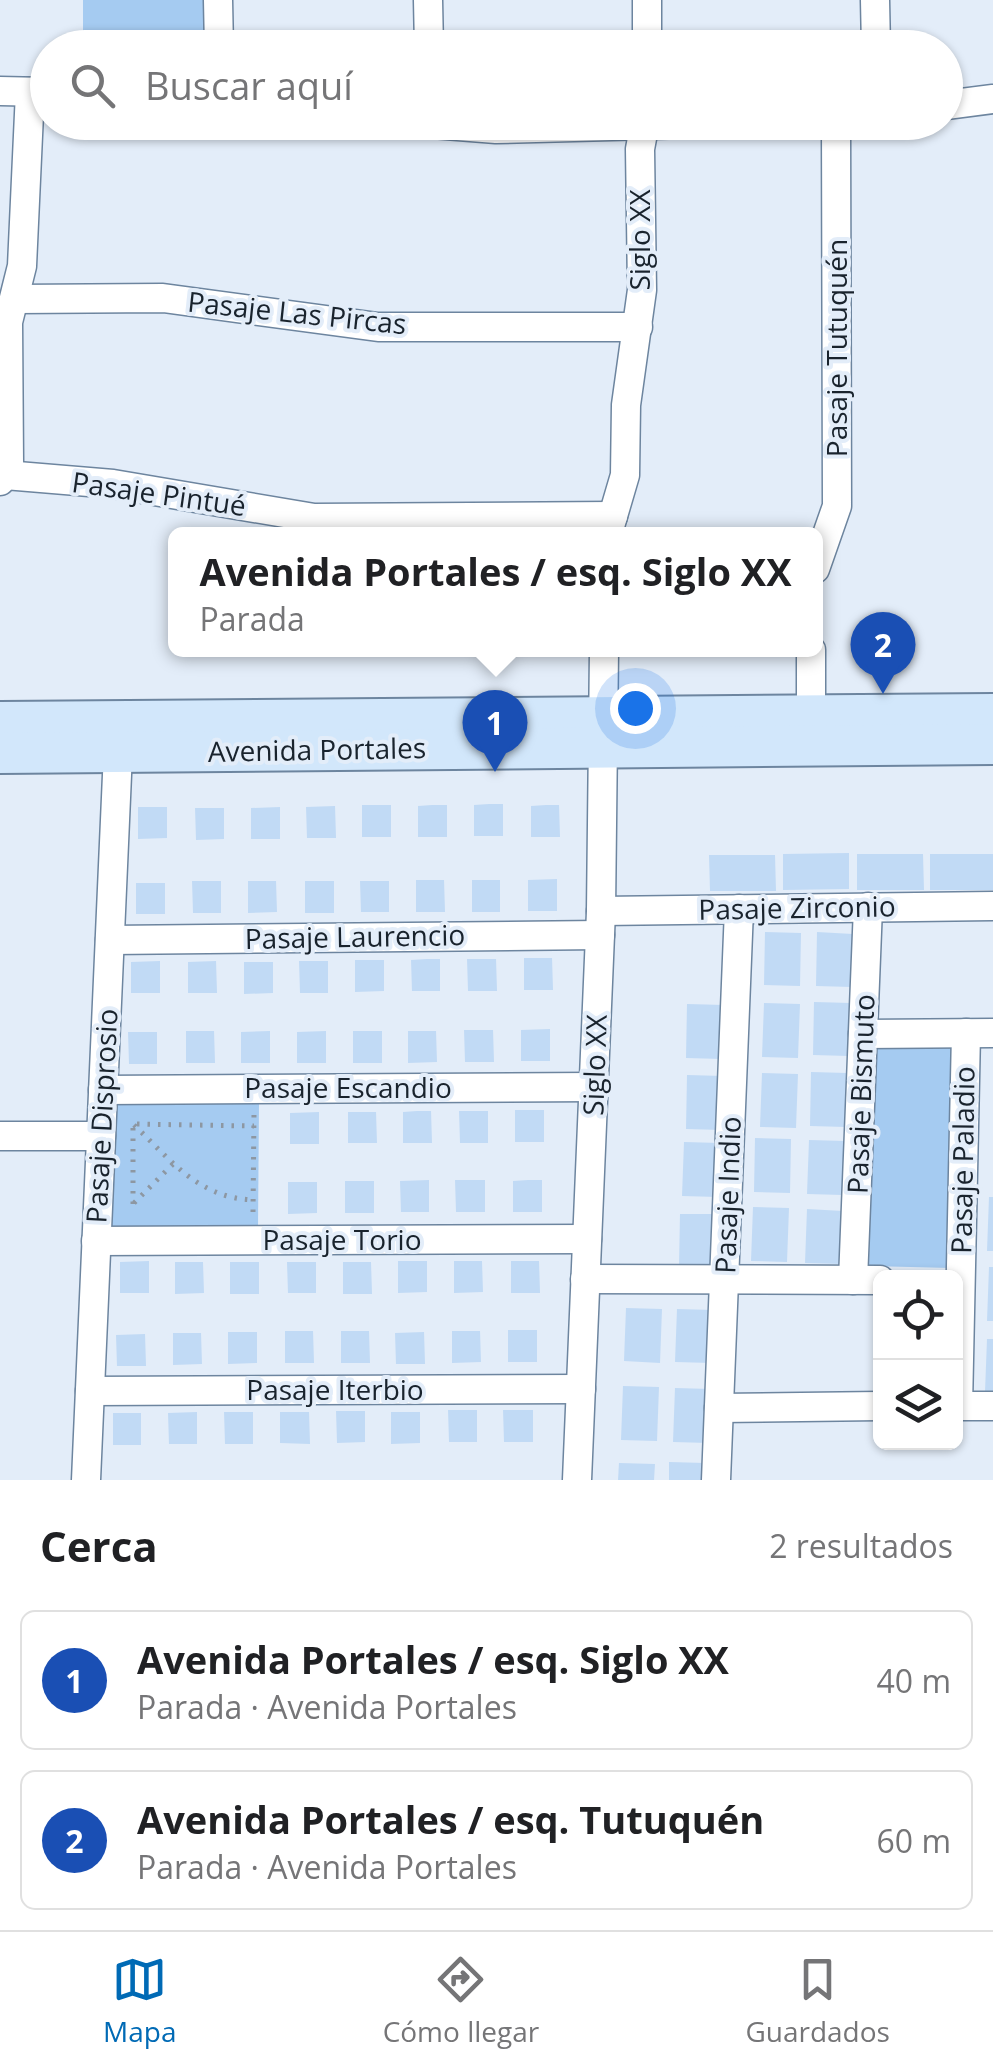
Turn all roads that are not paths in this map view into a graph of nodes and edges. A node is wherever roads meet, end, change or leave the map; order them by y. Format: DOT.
graph roads {
  1 [pos="218,0"];
  2 [pos="428,0"];
  3 [pos="647,0"];
  4 [pos="875,0"];
  5 [pos="219,30"];
  6 [pos="429,30"];
  7 [pos="648,30"];
  8 [pos="876,30"];
  9 [pos="0,90"];
  10 [pos="30,92"];
  11 [pos="993,99"];
  12 [pos="963,103"];
  13 [pos="34,140"];
  14 [pos="644,140"];
  15 [pos="836,140"];
  16 [pos="16,299"];
  17 [pos="638,327"];
  18 [pos="2,478"];
  19 [pos="610,525"];
  20 [pos="823,546"];
  21 [pos="604,657"];
  22 [pos="811,657"];
  23 [pos="993,714"];
  24 [pos="811,716"];
  25 [pos="0,722"];
  26 [pos="604,732"];
  27 [pos="993,744"];
  28 [pos="118,752"];
  29 [pos="0,753"];
  30 [pos="993,906"];
  31 [pos="868,908"];
  32 [pos="739,909"];
  33 [pos="600,923"];
  34 [pos="110,940"];
  35 [pos="979,1033"];
  36 [pos="863,1034"];
  37 [pos="594,1087"];
  38 [pos="103,1090"];
  39 [pos="0,1136"];
  40 [pos="101,1136"];
  41 [pos="587,1239"];
  42 [pos="96,1240"];
  43 [pos="959,1270"];
  44 [pos="585,1279"];
  45 [pos="724,1279"];
  46 [pos="867,1280"];
  47 [pos="581,1390"];
  48 [pos="90,1391"];
  49 [pos="873,1406"];
  50 [pos="963,1406"];
  51 [pos="993,1406"];
  52 [pos="719,1408"];
  53 [pos="86,1480"];
  54 [pos="577,1480"];
  55 [pos="716,1480"];
  1 -- 5 [label="street"];
  2 -- 6 [label="street"];
  3 -- 7 [label="street"];
  4 -- 8 [label="street"];
  9 -- 10 [label="street"];
  11 -- 12 [label="street"];
  13 -- 16 [label="street"];
  14 -- 17 [label="street, Siglo XX"];
  15 -- 20 [label="street, Pasaje Tutuquén"];
  16 -- 17 [label="street, Pasaje Las Pircas"];
  16 -- 18 [label="street"];
  17 -- 19 [label="street, Siglo XX"];
  18 -- 19 [label="street, Pasaje Pintué"];
  21 -- 26 [label="street, Siglo XX"];
  22 -- 24 [label="street"];
  23 -- 24 [label="main road, Avenida Portales"];
  24 -- 26 [label="main road, Avenida Portales"];
  25 -- 26 [label="main road, Avenida Portales"];
  26 -- 27 [label="main road, Avenida Portales"];
  26 -- 28 [label="main road, Avenida Portales"];
  26 -- 33 [label="street, Siglo XX"];
  28 -- 29 [label="main road, Avenida Portales"];
  28 -- 34 [label="street, Pasaje Disprosio"];
  30 -- 31 [label="street, Pasaje Zirconio"];
  31 -- 32 [label="street, Pasaje Zirconio"];
  31 -- 36 [label="street, Pasaje Bismuto"];
  32 -- 33 [label="street, Pasaje Zirconio"];
  32 -- 45 [label="street, Pasaje Indio"];
  33 -- 34 [label="street, Pasaje Laurencio"];
  33 -- 37 [label="street, Siglo XX"];
  34 -- 38 [label="street, Pasaje Disprosio"];
  35 -- 36 [label="street"];
  35 -- 43 [label="street, Pasaje Paladio"];
  36 -- 46 [label="street, Pasaje Bismuto"];
  37 -- 38 [label="street, Pasaje Escandio"];
  37 -- 41 [label="street, Siglo XX"];
  38 -- 40 [label="street, Pasaje Disprosio"];
  39 -- 40 [label="street"];
  40 -- 42 [label="street, Pasaje Disprosio"];
  41 -- 42 [label="street, Pasaje Torio"];
  41 -- 44 [label="street, Siglo XX"];
  42 -- 48 [label="street, Pasaje Disprosio"];
  44 -- 45 [label="street"];
  44 -- 47 [label="street, Siglo XX"];
  45 -- 46 [label="street"];
  45 -- 52 [label="street, Pasaje Indio"];
  47 -- 48 [label="street, Pasaje Iterbio"];
  47 -- 54 [label="street, Siglo XX"];
  48 -- 53 [label="street, Pasaje Disprosio"];
  49 -- 52 [label="street"];
  50 -- 51 [label="street"];
  52 -- 55 [label="street, Pasaje Indio"];
}
